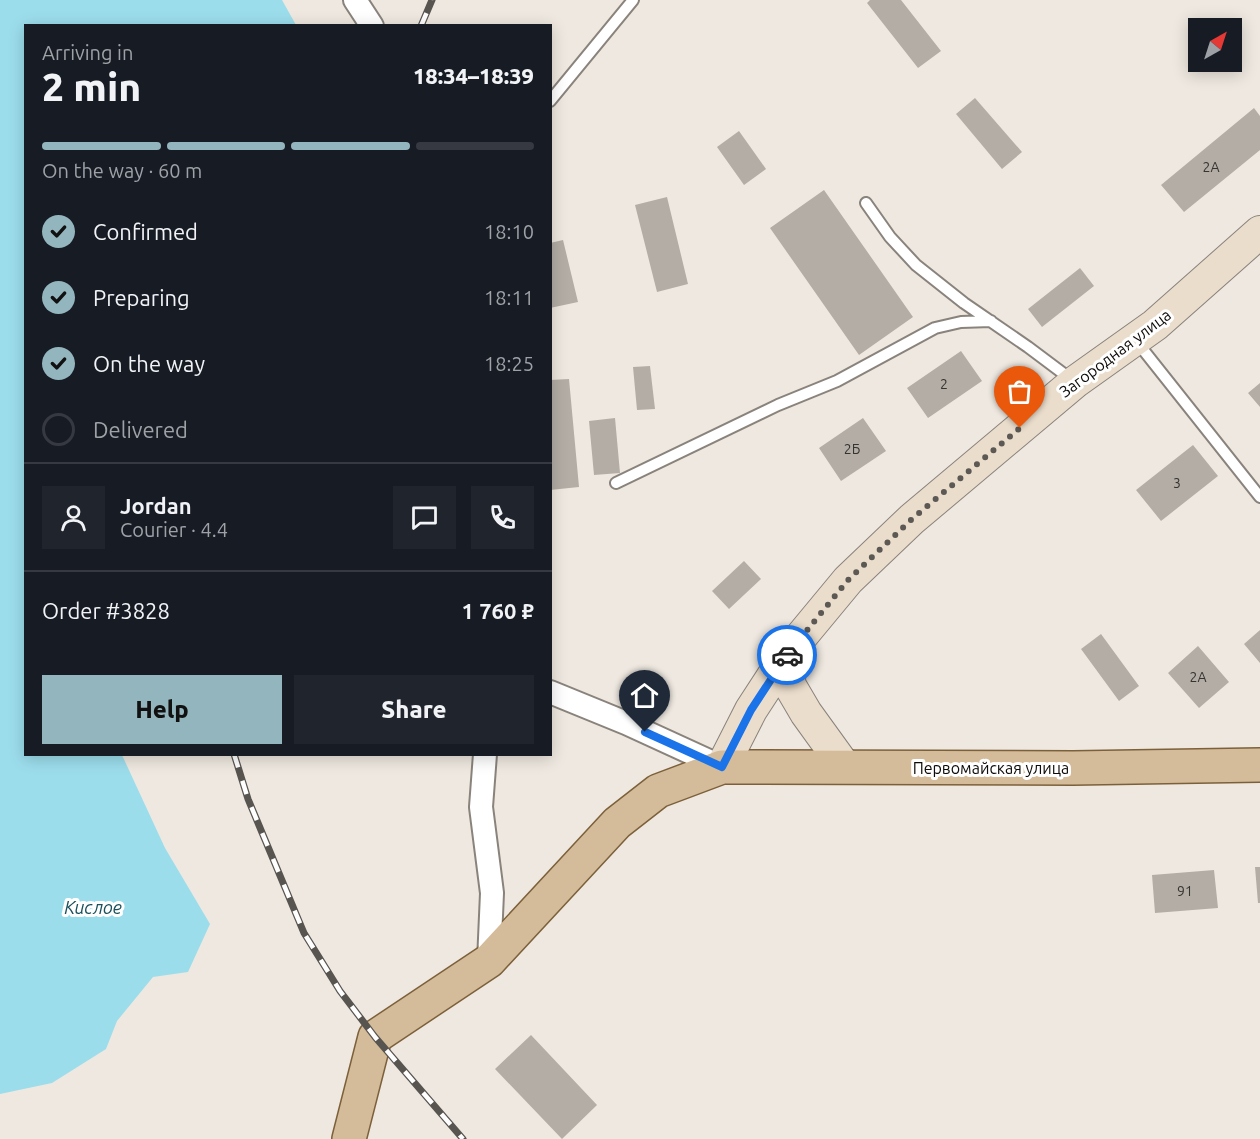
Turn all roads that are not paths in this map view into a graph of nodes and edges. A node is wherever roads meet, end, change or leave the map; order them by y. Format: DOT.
graph roads {
  1 [pos="355,0"];
  2 [pos="633,0"];
  3 [pos="371,24"];
  4 [pos="552,99"];
  5 [pos="866,203"];
  6 [pos="1260,232"];
  7 [pos="991,321"];
  8 [pos="1135,339"];
  9 [pos="1075,382"];
  10 [pos="616,483"];
  11 [pos="1260,497"];
  12 [pos="790,650"];
  13 [pos="552,693"];
  14 [pos="485,756"];
  15 [pos="1260,765"];
  16 [pos="722,767"];
  17 [pos="845,767"];
  18 [pos="489,962"];
  19 [pos="349,1139"];
  1 -- 3 [label="street"];
  2 -- 4 [label="lane"];
  5 -- 7 [label="lane"];
  6 -- 8 [label="street, Загородная улица"];
  7 -- 9 [label="lane"];
  7 -- 10 [label="lane"];
  8 -- 9 [label="street, Загородная улица"];
  8 -- 11 [label="lane"];
  9 -- 12 [label="street, Загородная улица"];
  12 -- 16 [label="street, Загородная улица"];
  12 -- 17 [label="street"];
  13 -- 16 [label="street"];
  14 -- 18 [label="street"];
  15 -- 17 [label="main road, Первомайская улица"];
  16 -- 17 [label="main road, Первомайская улица"];
  16 -- 18 [label="main road"];
  18 -- 19 [label="main road"];
}
